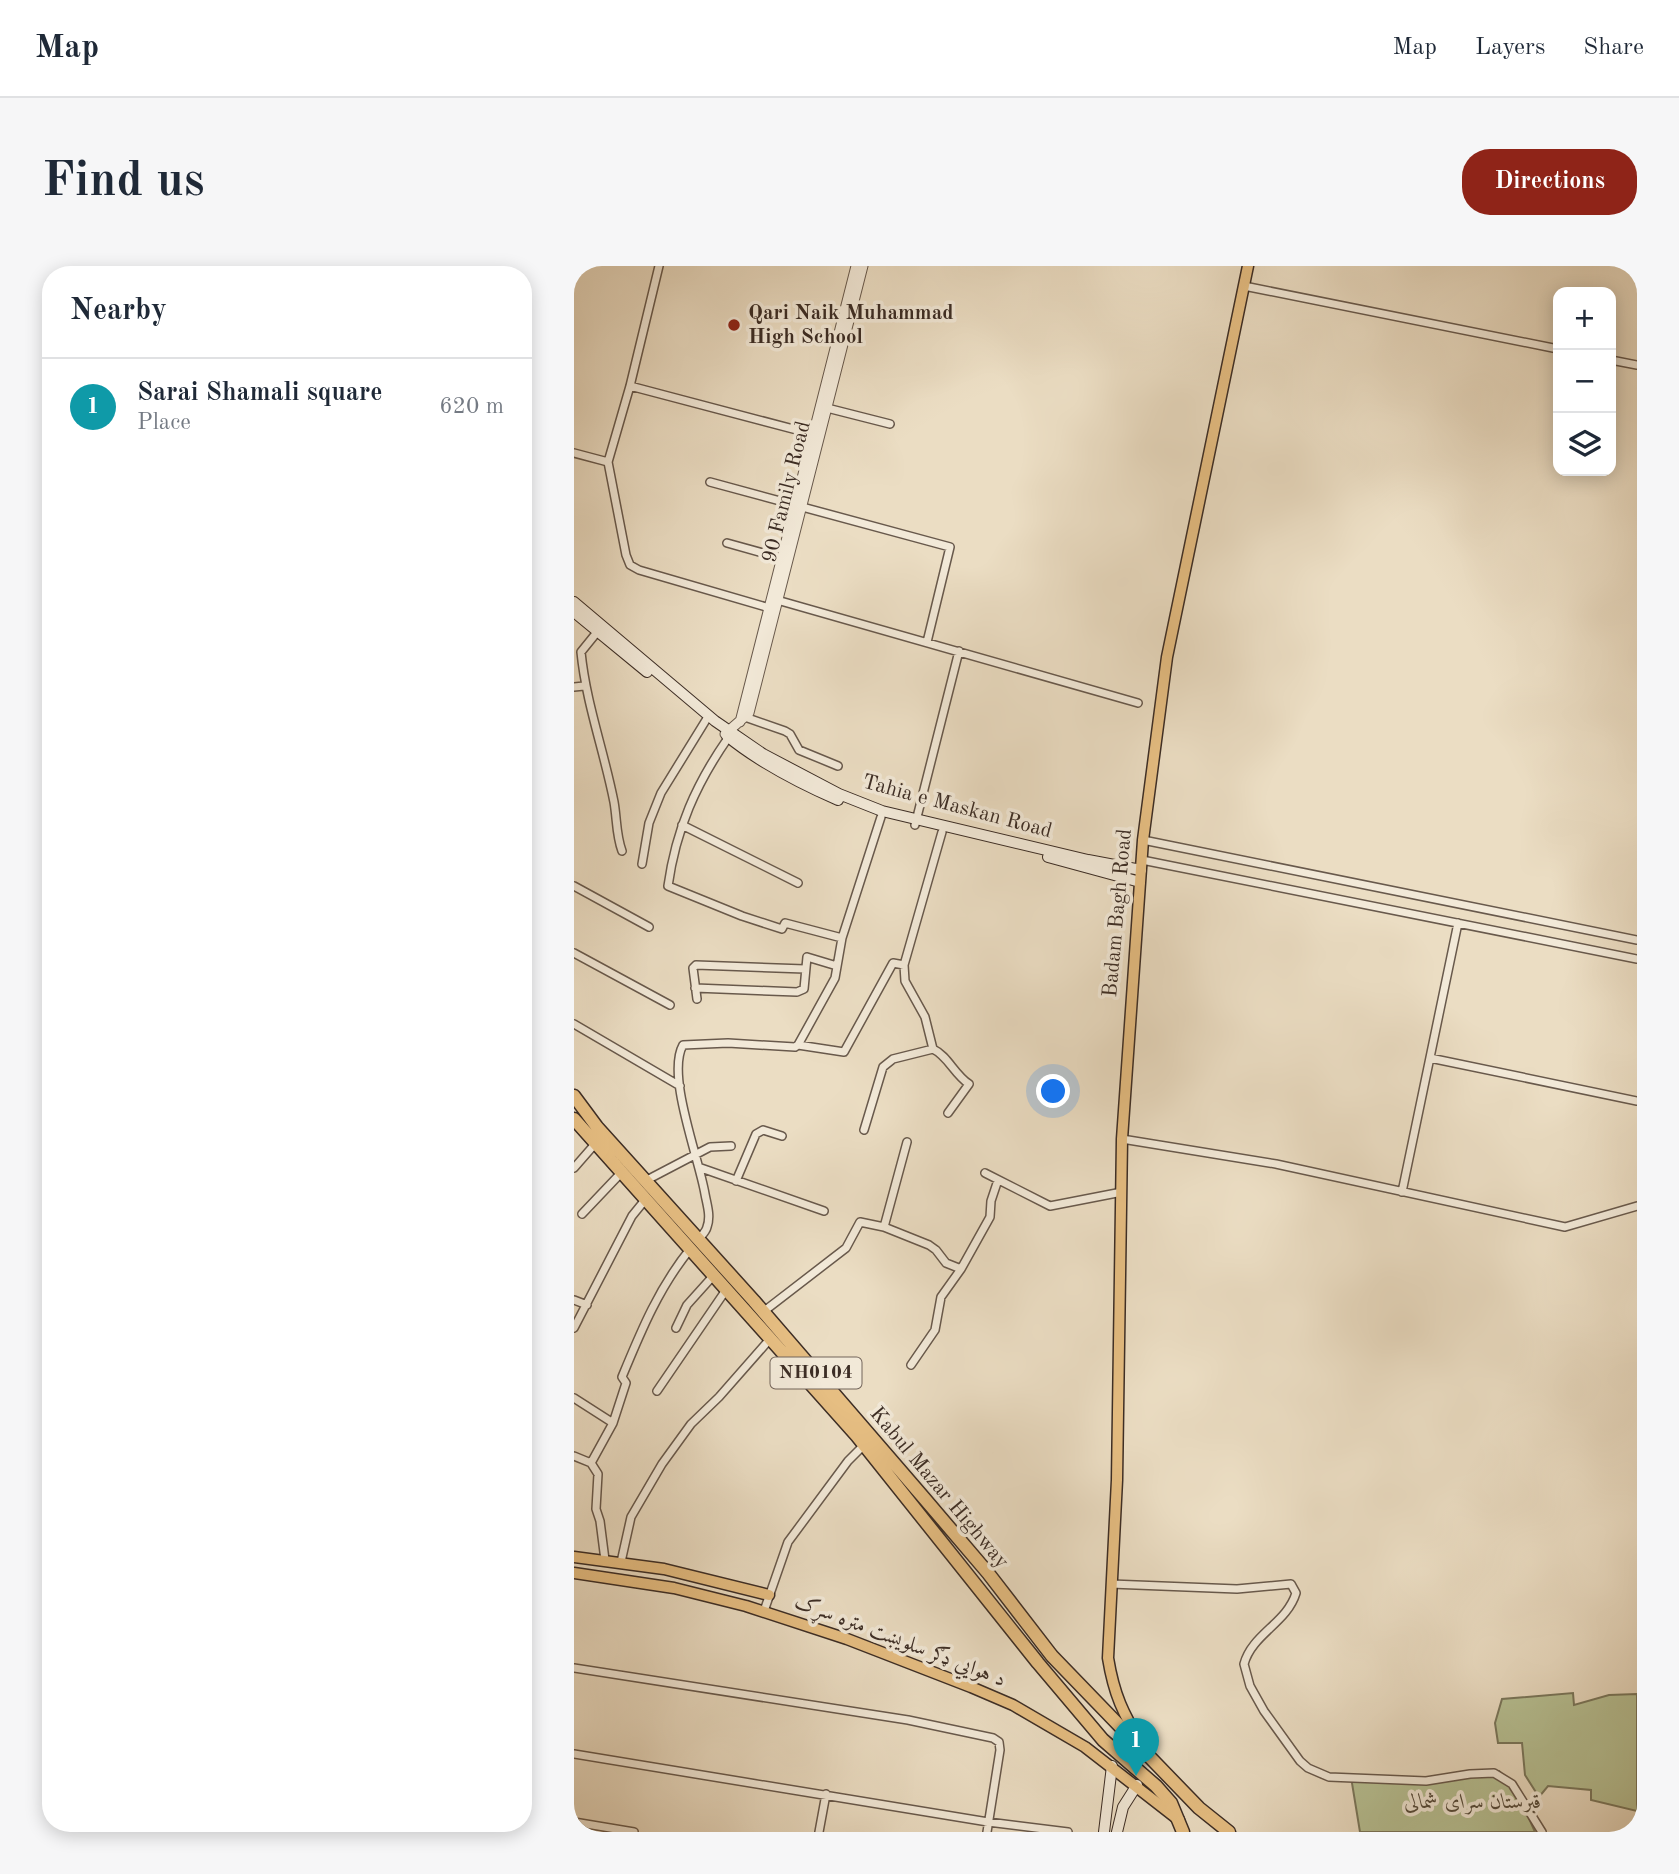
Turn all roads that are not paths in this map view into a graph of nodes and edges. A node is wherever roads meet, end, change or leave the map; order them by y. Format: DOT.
graph roads {
  1 [pos="660,266"];
  2 [pos="856,266"];
  3 [pos="863,266"];
  4 [pos="1248,266"];
  5 [pos="1244,286"];
  6 [pos="1553,348"];
  7 [pos="1616,361"];
  8 [pos="1637,365"];
  9 [pos="630,386"];
  10 [pos="827,408"];
  11 [pos="890,424"];
  12 [pos="817,436"];
  13 [pos="574,453"];
  14 [pos="608,462"];
  15 [pos="710,482"];
  16 [pos="798,506"];
  17 [pos="727,543"];
  18 [pos="782,558"];
  19 [pos="574,601"];
  20 [pos="774,606"];
  21 [pos="574,612"];
  22 [pos="598,631"];
  23 [pos="927,642"];
  24 [pos="959,651"];
  25 [pos="584,686"];
  26 [pos="574,687"];
  27 [pos="1138,703"];
  28 [pos="742,719"];
  29 [pos="706,720"];
  30 [pos="728,734"];
  31 [pos="838,765"];
  32 [pos="881,817"];
  33 [pos="916,822"];
  34 [pos="682,825"];
  35 [pos="942,832"];
  36 [pos="1143,840"];
  37 [pos="622,851"];
  38 [pos="642,864"];
  39 [pos="1141,865"];
  40 [pos="1140,882"];
  41 [pos="798,883"];
  42 [pos="574,886"];
  43 [pos="1458,923"];
  44 [pos="649,927"];
  45 [pos="842,938"];
  46 [pos="1637,940"];
  47 [pos="574,953"];
  48 [pos="1637,959"];
  49 [pos="904,965"];
  50 [pos="836,966"];
  51 [pos="805,969"];
  52 [pos="695,988"];
  53 [pos="697,999"];
  54 [pos="670,1005"];
  55 [pos="574,1024"];
  56 [pos="798,1045"];
  57 [pos="933,1049"];
  58 [pos="1430,1058"];
  59 [pos="680,1086"];
  60 [pos="574,1096"];
  61 [pos="1637,1101"];
  62 [pos="948,1113"];
  63 [pos="574,1119"];
  64 [pos="864,1130"];
  65 [pos="782,1136"];
  66 [pos="1122,1139"];
  67 [pos="907,1142"];
  68 [pos="595,1144"];
  69 [pos="731,1146"];
  70 [pos="694,1154"];
  71 [pos="574,1168"];
  72 [pos="701,1168"];
  73 [pos="621,1173"];
  74 [pos="985,1173"];
  75 [pos="998,1180"];
  76 [pos="645,1181"];
  77 [pos="736,1181"];
  78 [pos="1122,1192"];
  79 [pos="1402,1192"];
  80 [pos="645,1200"];
  81 [pos="1637,1206"];
  82 [pos="824,1211"];
  83 [pos="582,1214"];
  84 [pos="884,1227"];
  85 [pos="695,1244"];
  86 [pos="961,1269"];
  87 [pos="713,1275"];
  88 [pos="726,1290"];
  89 [pos="574,1300"];
  90 [pos="587,1305"];
  91 [pos="763,1312"];
  92 [pos="574,1328"];
  93 [pos="676,1328"];
  94 [pos="770,1339"];
  95 [pos="911,1365"];
  96 [pos="657,1391"];
  97 [pos="574,1398"];
  98 [pos="613,1423"];
  99 [pos="864,1445"];
  100 [pos="574,1455"];
  101 [pos="591,1463"];
  102 [pos="574,1557"];
  103 [pos="604,1560"];
  104 [pos="621,1562"];
  105 [pos="574,1573"];
  106 [pos="1111,1584"];
  107 [pos="769,1595"];
  108 [pos="764,1611"];
  109 [pos="574,1668"];
  110 [pos="1145,1750"];
  111 [pos="574,1754"];
  112 [pos="1112,1766"];
  113 [pos="1137,1785"];
  114 [pos="825,1794"];
  115 [pos="574,1822"];
  116 [pos="988,1822"];
  117 [pos="1181,1826"];
  118 [pos="634,1832"];
  119 [pos="819,1832"];
  120 [pos="987,1832"];
  121 [pos="1068,1832"];
  122 [pos="1104,1832"];
  123 [pos="1117,1832"];
  124 [pos="1229,1832"];
  125 [pos="1542,1832"];
  1 -- 9 [label="street"];
  2 -- 12 [label="street, 90 Family Road"];
  3 -- 10 [label="street, 90 Family Road"];
  4 -- 5 [label="main road, Badam Bagh Road"];
  5 -- 6 [label="street"];
  5 -- 36 [label="main road, Badam Bagh Road"];
  7 -- 8 [label="street"];
  9 -- 12 [label="street"];
  9 -- 14 [label="street"];
  10 -- 11 [label="street"];
  10 -- 12 [label="street, 90 Family Road"];
  12 -- 16 [label="street, 90 Family Road"];
  13 -- 14 [label="street"];
  14 -- 20 [label="street"];
  15 -- 16 [label="street"];
  16 -- 18 [label="street, 90 Family Road"];
  16 -- 20 [label="street, 90 Family Road"];
  16 -- 23 [label="street"];
  17 -- 18 [label="street"];
  18 -- 20 [label="street, 90 Family Road"];
  19 -- 30 [label="main road, Tahia e Maskan Road"];
  20 -- 23 [label="street"];
  20 -- 28 [label="street, 90 Family Road"];
  21 -- 22 [label="main road, Tahia e Maskan Road"];
  22 -- 25 [label="street"];
  22 -- 29 [label="main road, Tahia e Maskan Road"];
  23 -- 24 [label="street"];
  24 -- 27 [label="street"];
  24 -- 33 [label="street"];
  25 -- 26 [label="street"];
  25 -- 37 [label="street"];
  28 -- 30 [label="street"];
  28 -- 31 [label="street"];
  29 -- 30 [label="main road, Tahia e Maskan Road"];
  29 -- 38 [label="street"];
  30 -- 32 [label="main road, Tahia e Maskan Road"];
  30 -- 33 [label="main road, Tahia e Maskan Road"];
  30 -- 34 [label="street"];
  32 -- 33 [label="main road, Tahia e Maskan Road"];
  32 -- 45 [label="street"];
  33 -- 35 [label="main road, Tahia e Maskan Road"];
  33 -- 39 [label="main road, Tahia e Maskan Road"];
  34 -- 41 [label="street"];
  34 -- 45 [label="street"];
  35 -- 40 [label="main road, Tahia e Maskan Road"];
  35 -- 49 [label="street"];
  36 -- 39 [label="main road, Badam Bagh Road"];
  36 -- 46 [label="street"];
  39 -- 40 [label="main road, Badam Bagh Road"];
  39 -- 43 [label="street"];
  40 -- 66 [label="main road, Badam Bagh Road"];
  42 -- 44 [label="street"];
  43 -- 48 [label="street"];
  43 -- 58 [label="street"];
  45 -- 50 [label="street"];
  47 -- 54 [label="street"];
  49 -- 56 [label="street"];
  49 -- 57 [label="street"];
  50 -- 51 [label="street"];
  50 -- 56 [label="street"];
  51 -- 52 [label="street"];
  51 -- 52 [label="street"];
  52 -- 53 [label="street"];
  55 -- 59 [label="street"];
  56 -- 59 [label="street"];
  57 -- 62 [label="street"];
  57 -- 64 [label="street"];
  58 -- 61 [label="street"];
  58 -- 79 [label="street"];
  59 -- 70 [label="street"];
  60 -- 76 [label="highway, Kabul Mazar Highway / NH0104"];
  63 -- 68 [label="highway, Kabul Mazar Highway / NH0104"];
  65 -- 77 [label="street"];
  66 -- 78 [label="main road, Badam Bagh Road"];
  66 -- 79 [label="street"];
  67 -- 84 [label="street"];
  68 -- 71 [label="street"];
  68 -- 73 [label="highway, Kabul Mazar Highway / NH0104"];
  69 -- 70 [label="street"];
  70 -- 72 [label="street"];
  70 -- 76 [label="street"];
  72 -- 77 [label="street"];
  72 -- 85 [label="street"];
  73 -- 80 [label="highway, Kabul Mazar Highway / NH0104"];
  73 -- 83 [label="street"];
  74 -- 75 [label="street"];
  75 -- 78 [label="street"];
  75 -- 86 [label="street"];
  76 -- 85 [label="highway, Kabul Mazar Highway / NH0104"];
  77 -- 82 [label="street"];
  78 -- 106 [label="main road, Badam Bagh Road"];
  79 -- 81 [label="street"];
  80 -- 85 [label="highway, Kabul Mazar Highway / NH0104"];
  80 -- 90 [label="street"];
  84 -- 86 [label="street"];
  84 -- 91 [label="street"];
  85 -- 87 [label="highway, Kabul Mazar Highway / NH0104"];
  85 -- 91 [label="highway, Kabul Mazar Highway / NH0104"];
  85 -- 98 [label="street"];
  86 -- 95 [label="street"];
  87 -- 88 [label="highway, Kabul Mazar Highway / NH0104"];
  87 -- 93 [label="street"];
  88 -- 94 [label="highway, Kabul Mazar Highway / NH0104"];
  88 -- 96 [label="street"];
  89 -- 90 [label="street"];
  90 -- 92 [label="street"];
  91 -- 110 [label="highway, Kabul Mazar Highway / NH0104"];
  94 -- 99 [label="highway, Kabul Mazar Highway / NH0104"];
  94 -- 104 [label="street"];
  97 -- 98 [label="street"];
  98 -- 101 [label="street"];
  99 -- 107 [label="street"];
  99 -- 117 [label="highway, Kabul Mazar Highway / NH0104"];
  100 -- 101 [label="street"];
  101 -- 103 [label="street"];
  102 -- 103 [label="main road"];
  103 -- 104 [label="main road"];
  104 -- 107 [label="main road"];
  105 -- 108 [label="main road, د هوايي ډګر سلویښت متره سړک"];
  106 -- 110 [label="main road, Badam Bagh Road"];
  106 -- 125 [label="street"];
  107 -- 108 [label="street"];
  108 -- 112 [label="main road, د هوايي ډګر سلویښت متره سړک"];
  109 -- 116 [label="street"];
  110 -- 124 [label="highway, Kabul Mazar Highway"];
  111 -- 114 [label="street"];
  112 -- 113 [label="main road, د هوايي ډګر سلویښت متره سړک"];
  112 -- 122 [label="main road"];
  113 -- 117 [label="main road, د هوايي ډګر سلویښت متره سړک"];
  113 -- 123 [label="main road"];
  114 -- 116 [label="street"];
  114 -- 119 [label="street"];
  115 -- 118 [label="street"];
  116 -- 120 [label="street"];
  116 -- 121 [label="street"];
}
